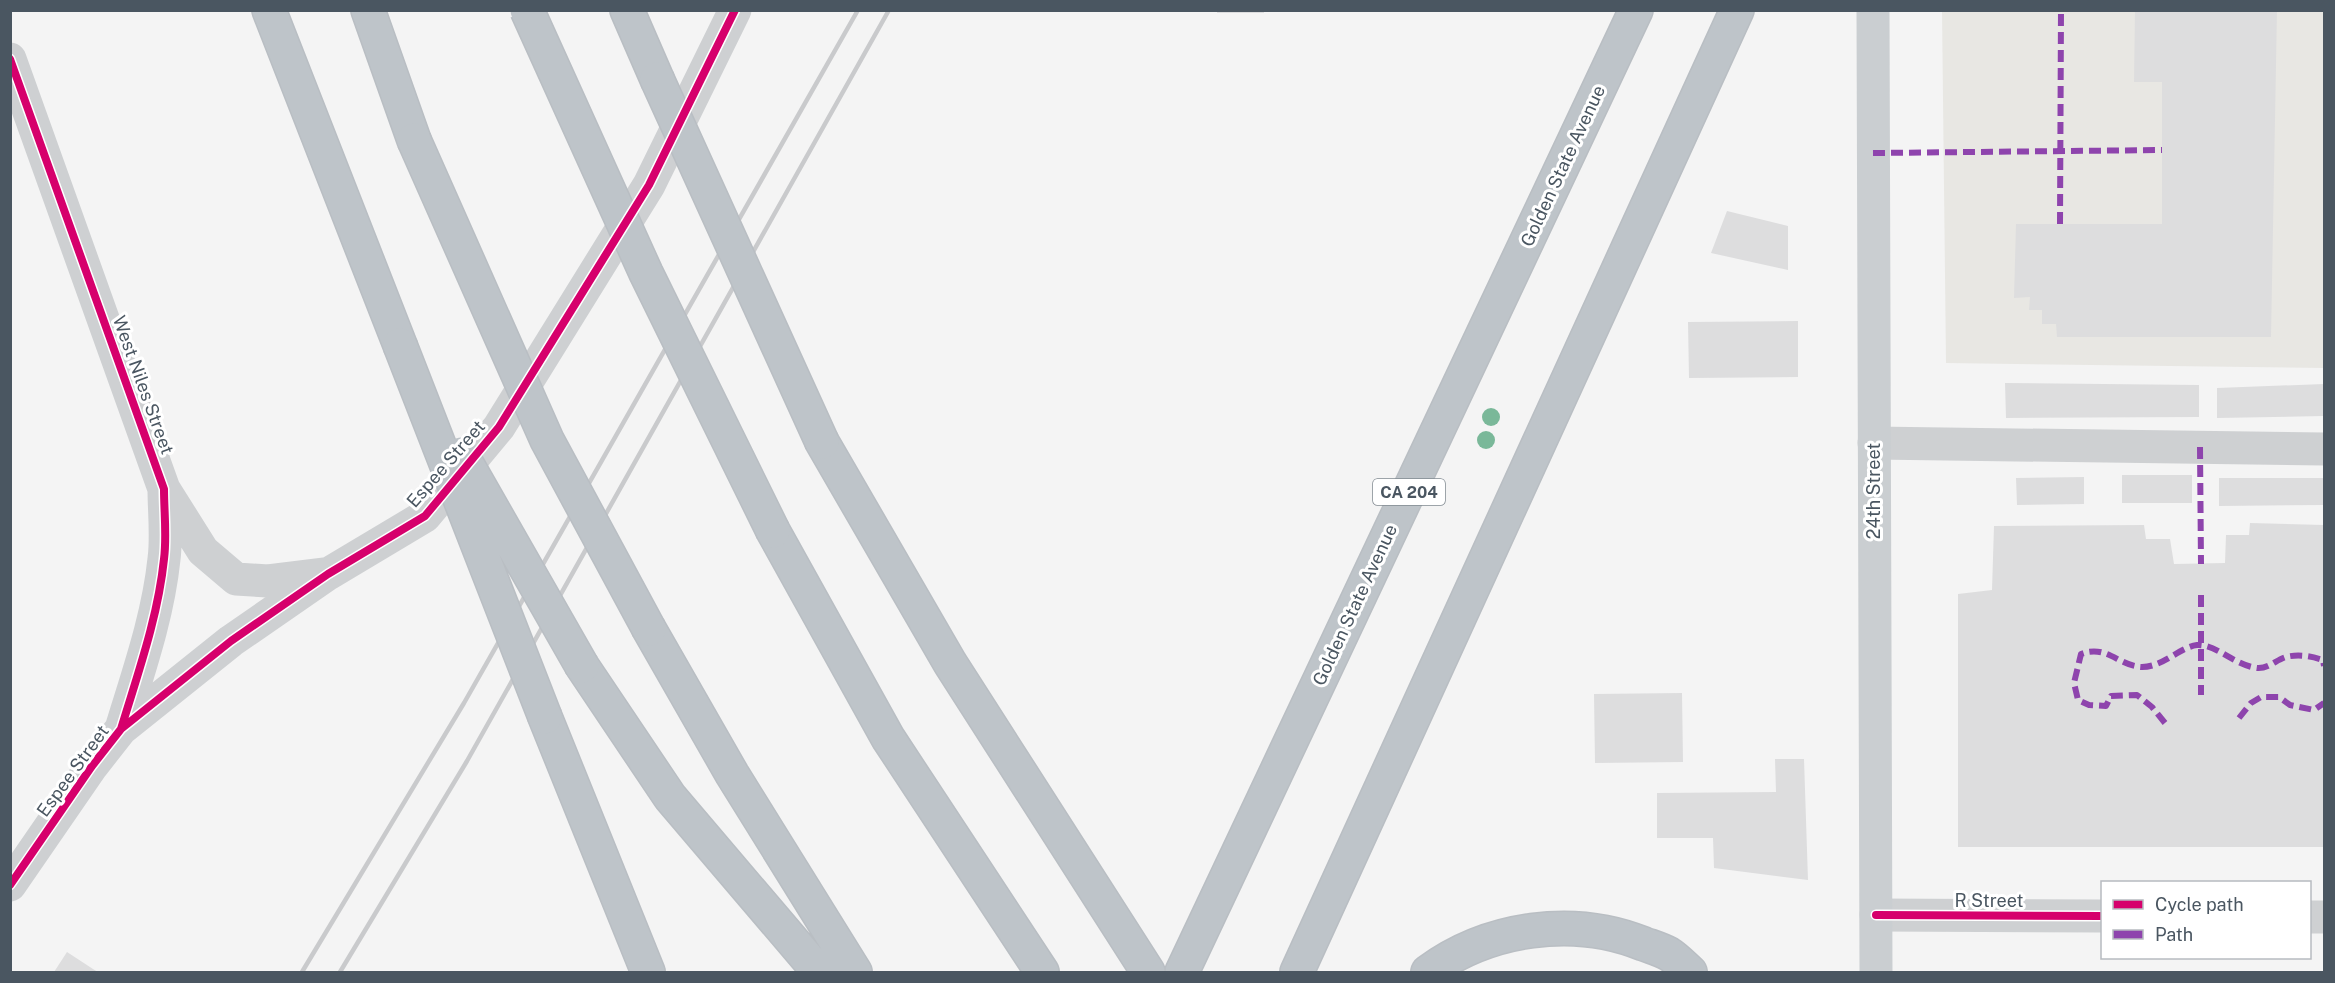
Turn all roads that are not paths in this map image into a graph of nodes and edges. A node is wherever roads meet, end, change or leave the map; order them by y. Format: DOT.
graph roads {
  1 [pos="269,10"];
  2 [pos="368,10"];
  3 [pos="527,10"];
  4 [pos="627,10"];
  5 [pos="636,10"];
  6 [pos="735,10"];
  7 [pos="1636,10"];
  8 [pos="1737,10"];
  9 [pos="1873,10"];
  10 [pos="10,59"];
  11 [pos="657,79"];
  12 [pos="400,345"];
  13 [pos="1874,443"];
  14 [pos="2325,449"];
  15 [pos="164,489"];
  16 [pos="328,574"];
  17 [pos="121,729"];
  18 [pos="10,885"];
  19 [pos="1876,915"];
  20 [pos="2101,916"];
  21 [pos="648,972"];
  22 [pos="819,972"];
  23 [pos="855,972"];
  24 [pos="1042,972"];
  25 [pos="1148,972"];
  26 [pos="1182,972"];
  27 [pos="1297,972"];
  28 [pos="1428,972"];
  29 [pos="1690,972"];
  30 [pos="1876,972"];
  1 -- 12 [label="highway"];
  2 -- 23 [label="highway, bridge"];
  3 -- 24 [label="highway, bridge"];
  4 -- 11 [label="highway"];
  5 -- 11 [label="highway"];
  6 -- 16 [label="street, Espee Street"];
  7 -- 26 [label="highway, Golden State Avenue / CA 204"];
  8 -- 27 [label="highway"];
  9 -- 13 [label="main road, 24th Street"];
  10 -- 15 [label="street, West Niles Street"];
  11 -- 25 [label="highway, bridge"];
  12 -- 21 [label="highway, bridge"];
  12 -- 22 [label="highway, bridge"];
  13 -- 14 [label="street"];
  13 -- 19 [label="main road, 24th Street"];
  15 -- 16 [label="street"];
  15 -- 17 [label="street, West Niles Street"];
  16 -- 17 [label="street, Espee Street"];
  17 -- 18 [label="street, Espee Street"];
  19 -- 20 [label="street, R Street"];
  19 -- 30 [label="main road, 24th Street"];
  28 -- 29 [label="highway"];
}
